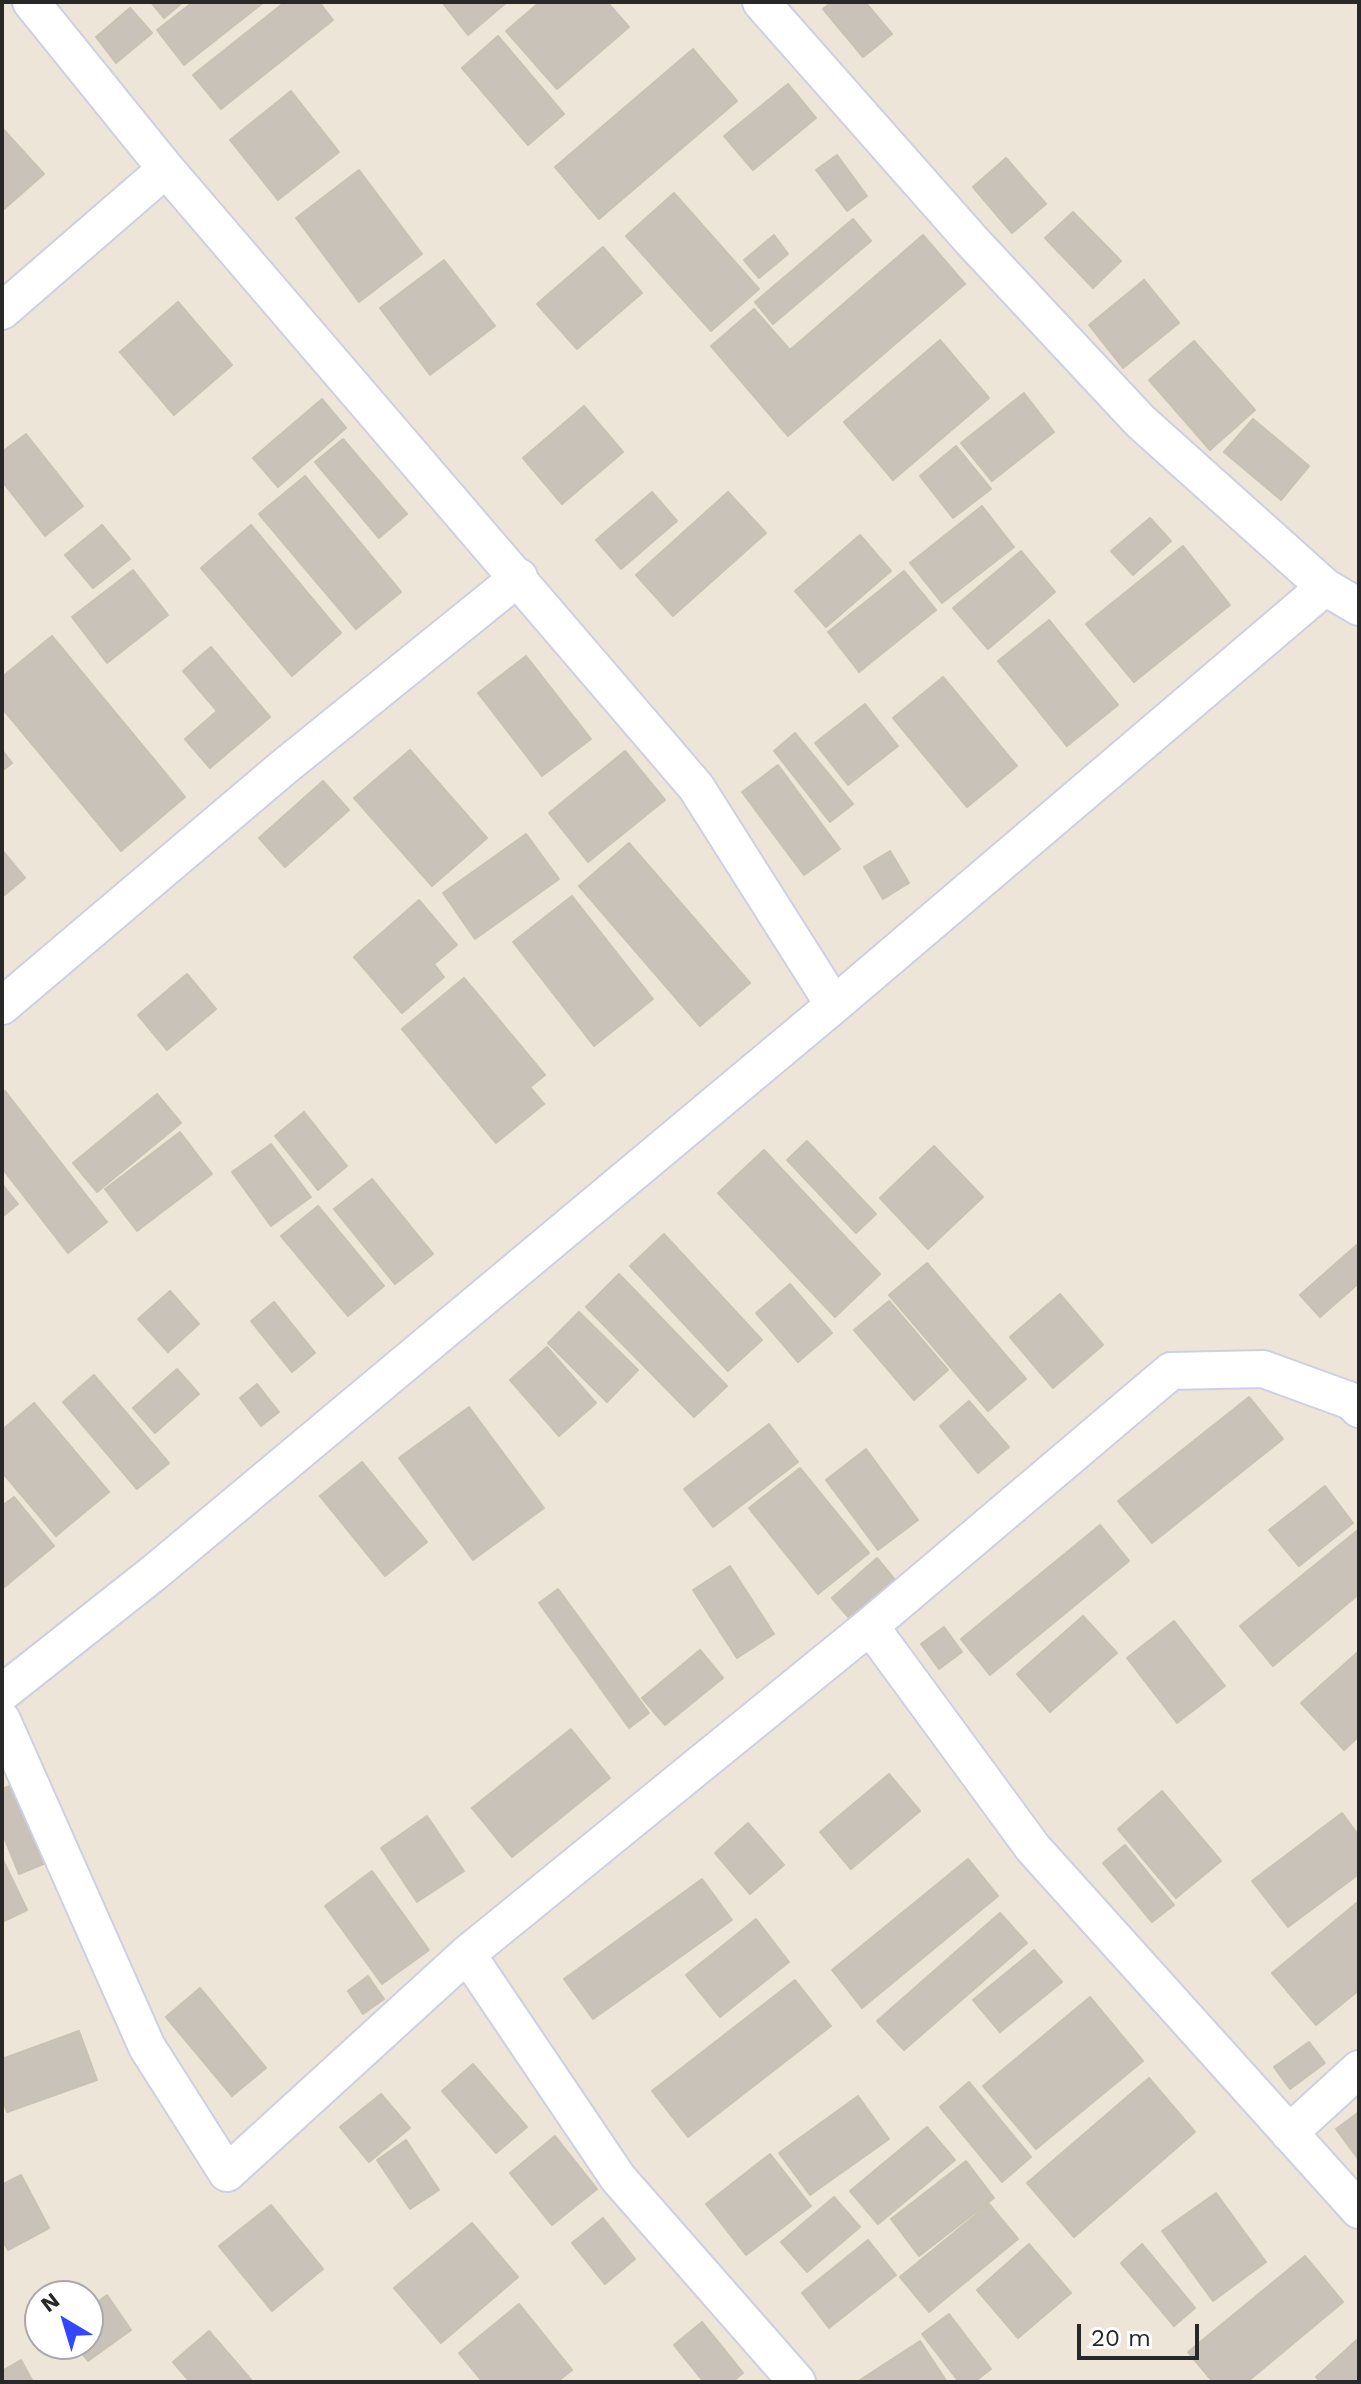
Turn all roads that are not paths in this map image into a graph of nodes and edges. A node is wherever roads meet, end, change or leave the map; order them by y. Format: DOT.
graph roads {
  1 [pos="31,2"];
  2 [pos="761,2"];
  3 [pos="166,169"];
  4 [pos="2,311"];
  5 [pos="519,577"];
  6 [pos="1325,587"];
  7 [pos="1359,607"];
  8 [pos="834,1005"];
  9 [pos="2,1006"];
  10 [pos="1359,1409"];
  11 [pos="870,1626"];
  12 [pos="2,1693"];
  13 [pos="2,1720"];
  14 [pos="467,1954"];
  15 [pos="1359,2069"];
  16 [pos="1289,2133"];
  17 [pos="1359,2210"];
  18 [pos="797,2382"];
  1 -- 3 [label="street"];
  2 -- 6 [label="street"];
  3 -- 4 [label="street"];
  3 -- 5 [label="street"];
  5 -- 8 [label="street"];
  5 -- 9 [label="street"];
  6 -- 7 [label="street"];
  6 -- 8 [label="street"];
  8 -- 12 [label="street"];
  10 -- 11 [label="street"];
  11 -- 14 [label="street"];
  11 -- 16 [label="street"];
  13 -- 14 [label="street"];
  14 -- 18 [label="street"];
  15 -- 16 [label="street"];
  16 -- 17 [label="street"];
}
